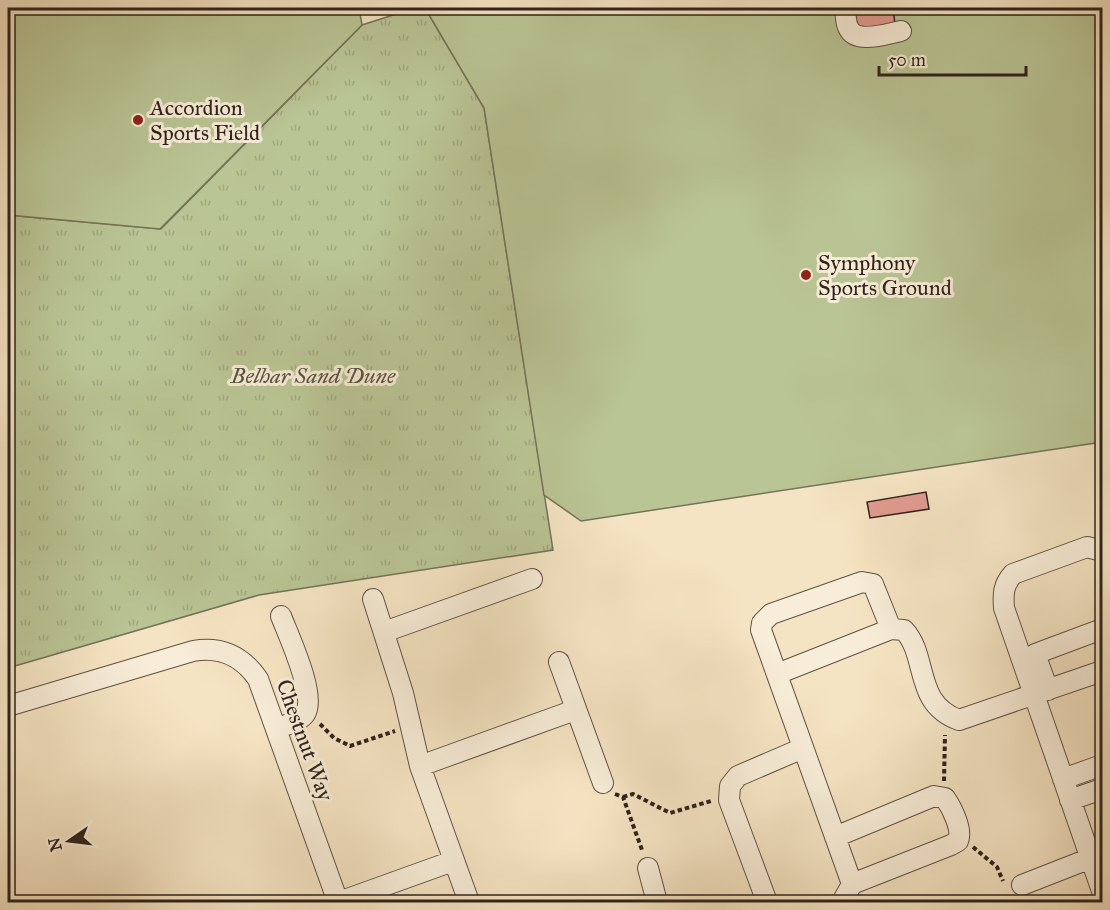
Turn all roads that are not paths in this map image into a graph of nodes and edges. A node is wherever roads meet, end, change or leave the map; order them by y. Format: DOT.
graph roads {
  1 [pos="845,8"];
  2 [pos="901,31"];
  3 [pos="1102,550"];
  4 [pos="531,579"];
  5 [pos="373,599"];
  6 [pos="281,616"];
  7 [pos="891,629"];
  8 [pos="1102,629"];
  9 [pos="384,632"];
  10 [pos="559,662"];
  11 [pos="1102,671"];
  12 [pos="777,674"];
  13 [pos="1041,693"];
  14 [pos="8,706"];
  15 [pos="575,710"];
  16 [pos="276,729"];
  17 [pos="803,748"];
  18 [pos="1102,765"];
  19 [pos="420,766"];
  20 [pos="1063,779"];
  21 [pos="603,783"];
  22 [pos="1102,789"];
  23 [pos="1070,800"];
  24 [pos="835,837"];
  25 [pos="1091,858"];
  26 [pos="453,861"];
  27 [pos="648,868"];
  28 [pos="852,884"];
  29 [pos="1022,885"];
  30 [pos="1102,891"];
  31 [pos="463,901"];
  32 [pos="339,903"];
  33 [pos="657,903"];
  34 [pos="767,903"];
  35 [pos="842,903"];
  1 -- 2 [label="street"];
  3 -- 13 [label="street"];
  4 -- 9 [label="street"];
  5 -- 9 [label="street"];
  6 -- 16 [label="street"];
  7 -- 12 [label="street"];
  7 -- 12 [label="street"];
  7 -- 13 [label="street"];
  8 -- 13 [label="street"];
  9 -- 19 [label="street"];
  10 -- 15 [label="street"];
  11 -- 13 [label="street"];
  12 -- 17 [label="street"];
  13 -- 20 [label="street"];
  14 -- 16 [label="street, Chestnut Way"];
  15 -- 19 [label="street"];
  15 -- 21 [label="street"];
  16 -- 32 [label="street, Chestnut Way"];
  17 -- 24 [label="street"];
  17 -- 34 [label="street"];
  18 -- 20 [label="street"];
  19 -- 26 [label="street"];
  20 -- 23 [label="street"];
  22 -- 23 [label="street"];
  23 -- 25 [label="street"];
  24 -- 28 [label="street"];
  24 -- 28 [label="street"];
  25 -- 29 [label="street"];
  25 -- 30 [label="street"];
  26 -- 31 [label="street"];
  26 -- 32 [label="street"];
  27 -- 33 [label="street"];
  28 -- 35 [label="street"];
}
